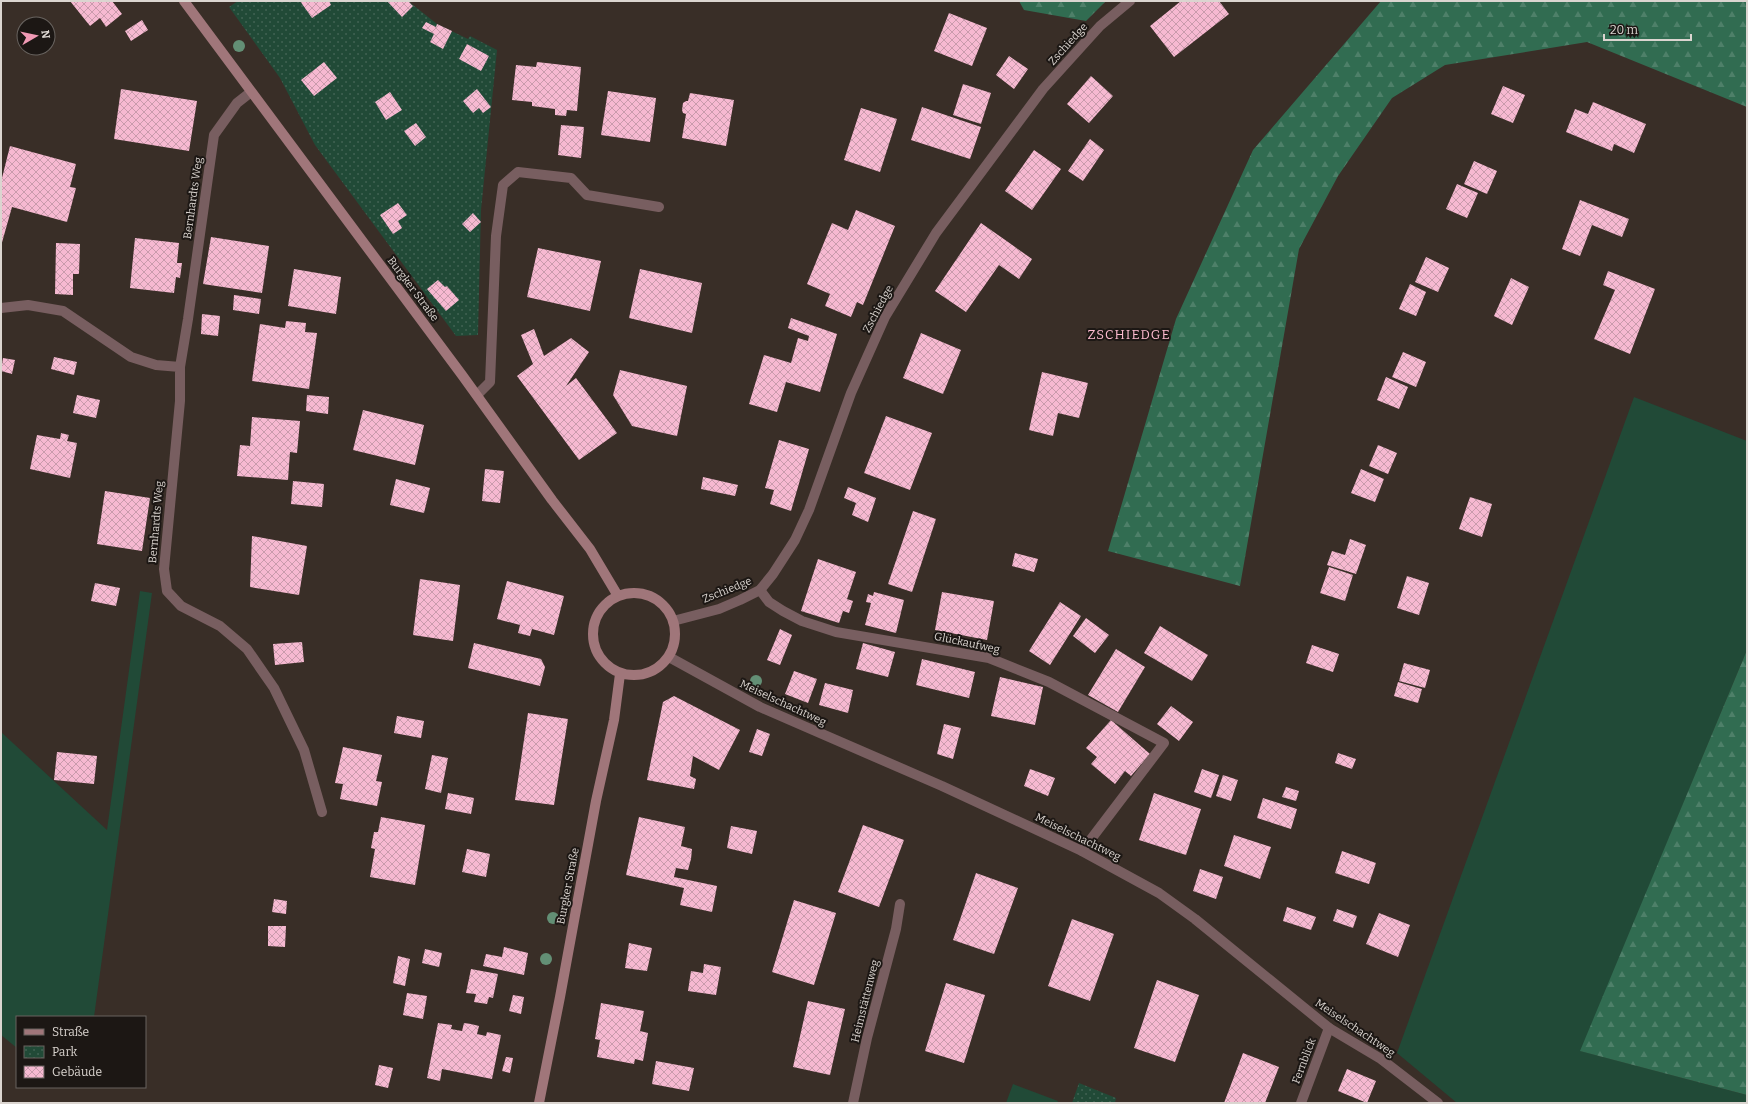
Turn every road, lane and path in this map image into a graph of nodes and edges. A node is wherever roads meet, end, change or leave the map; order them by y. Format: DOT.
graph roads {
  1 [pos="184,1"];
  2 [pos="1130,1"];
  3 [pos="251,92"];
  4 [pos="659,207"];
  5 [pos="1,308"];
  6 [pos="180,367"];
  7 [pos="477,395"];
  8 [pos="760,590"];
  9 [pos="618,596"];
  10 [pos="673,621"];
  11 [pos="668,657"];
  12 [pos="620,674"];
  13 [pos="322,812"];
  14 [pos="1082,851"];
  15 [pos="900,904"];
  16 [pos="1329,1028"];
  17 [pos="539,1103"];
  18 [pos="853,1103"];
  19 [pos="1301,1103"];
  20 [pos="1438,1103"];
  1 -- 3 [label="main road, Burgker Straße"];
  2 -- 8 [label="street, Zschiedge"];
  3 -- 6 [label="street, Bernhardts Weg"];
  3 -- 7 [label="main road, Burgker Straße"];
  4 -- 7 [label="street"];
  5 -- 6 [label="street"];
  6 -- 13 [label="street, Bernhardts Weg"];
  7 -- 9 [label="main road, Burgker Straße"];
  8 -- 10 [label="street, Zschiedge"];
  8 -- 14 [label="street, Glückaufweg"];
  9 -- 10 [label="main road"];
  9 -- 12 [label="main road"];
  10 -- 11 [label="main road"];
  11 -- 12 [label="main road"];
  11 -- 14 [label="street, Meiselschachtweg"];
  12 -- 17 [label="main road, Burgker Straße"];
  14 -- 16 [label="street, Meiselschachtweg"];
  15 -- 18 [label="street, Heimstättenweg"];
  16 -- 19 [label="street, Fernblick"];
  16 -- 20 [label="street, Meiselschachtweg"];
}
